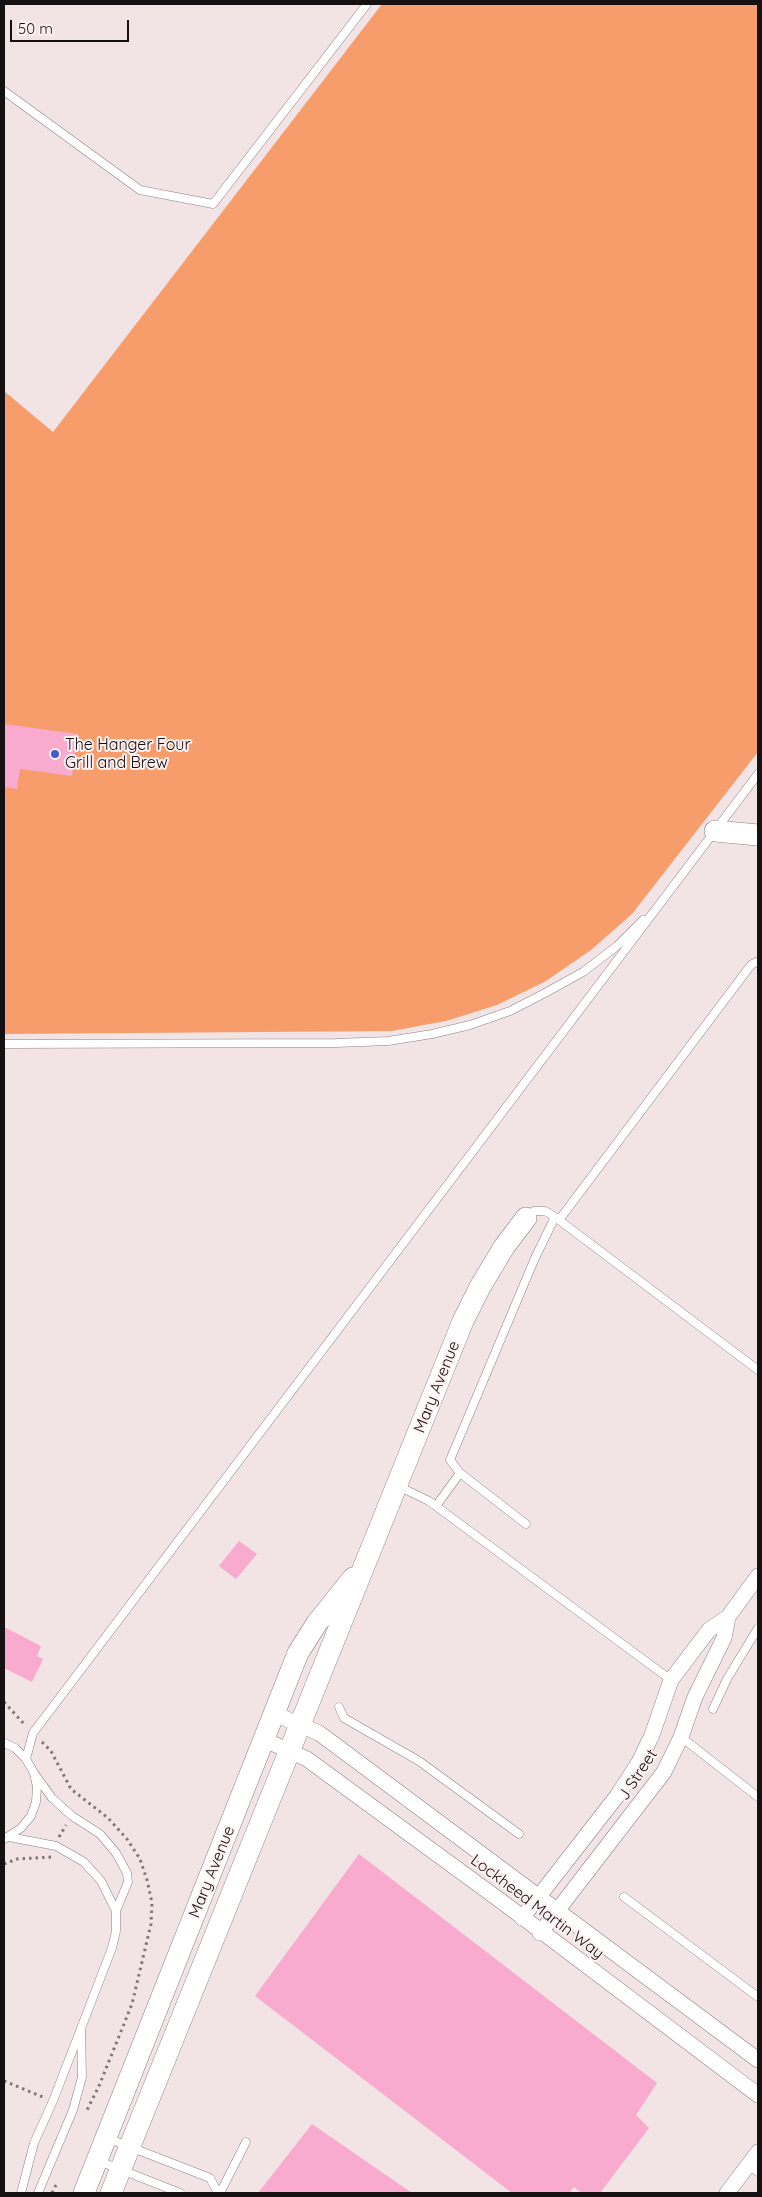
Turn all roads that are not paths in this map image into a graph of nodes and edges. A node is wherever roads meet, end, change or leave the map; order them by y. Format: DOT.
graph roads {
  1 [pos="367,4"];
  2 [pos="4,91"];
  3 [pos="758,774"];
  4 [pos="715,832"];
  5 [pos="758,835"];
  6 [pos="666,897"];
  7 [pos="758,961"];
  8 [pos="4,1044"];
  9 [pos="526,1218"];
  10 [pos="557,1218"];
  11 [pos="758,1370"];
  12 [pos="460,1473"];
  13 [pos="398,1486"];
  14 [pos="436,1506"];
  15 [pos="526,1524"];
  16 [pos="364,1564"];
  17 [pos="758,1576"];
  18 [pos="728,1617"];
  19 [pos="758,1628"];
  20 [pos="671,1680"];
  21 [pos="339,1707"];
  22 [pos="714,1709"];
  23 [pos="275,1714"];
  24 [pos="302,1724"];
  25 [pos="4,1737"];
  26 [pos="681,1737"];
  27 [pos="265,1740"];
  28 [pos="4,1743"];
  29 [pos="15,1748"];
  30 [pos="291,1750"];
  31 [pos="26,1758"];
  32 [pos="34,1773"];
  33 [pos="758,1797"];
  34 [pos="519,1834"];
  35 [pos="6,1838"];
  36 [pos="540,1895"];
  37 [pos="624,1898"];
  38 [pos="558,1910"];
  39 [pos="116,1911"];
  40 [pos="522,1918"];
  41 [pos="540,1933"];
  42 [pos="758,1997"];
  43 [pos="81,2027"];
  44 [pos="758,2060"];
  45 [pos="758,2095"];
  46 [pos="106,2138"];
  47 [pos="246,2142"];
  48 [pos="129,2146"];
  49 [pos="758,2152"];
  50 [pos="97,2161"];
  51 [pos="754,2169"];
  52 [pos="121,2170"];
  53 [pos="21,2193"];
  54 [pos="38,2193"];
  55 [pos="84,2193"];
  56 [pos="111,2193"];
  57 [pos="180,2193"];
  58 [pos="219,2193"];
  59 [pos="727,2193"];
  1 -- 2 [label="lane"];
  3 -- 4 [label="lane"];
  4 -- 5 [label="street"];
  4 -- 6 [label="lane"];
  6 -- 8 [label="lane"];
  6 -- 31 [label="lane"];
  7 -- 10 [label="lane"];
  9 -- 10 [label="lane"];
  9 -- 13 [label="street, Mary Avenue"];
  10 -- 11 [label="lane"];
  10 -- 12 [label="lane"];
  12 -- 14 [label="lane"];
  12 -- 15 [label="lane"];
  13 -- 14 [label="lane"];
  13 -- 16 [label="street, Mary Avenue"];
  14 -- 20 [label="lane"];
  16 -- 23 [label="street, Mary Avenue"];
  16 -- 24 [label="street, Mary Avenue"];
  17 -- 18 [label="street, J Street"];
  18 -- 20 [label="street, J Street"];
  18 -- 26 [label="street, J Street"];
  19 -- 22 [label="lane"];
  20 -- 36 [label="street, J Street"];
  21 -- 34 [label="lane"];
  23 -- 24 [label="street, Lockheed Martin Way"];
  23 -- 27 [label="street, Mary Avenue"];
  24 -- 30 [label="street, Mary Avenue"];
  24 -- 36 [label="street, Lockheed Martin Way"];
  25 -- 29 [label="lane"];
  26 -- 33 [label="lane"];
  26 -- 38 [label="street, J Street"];
  27 -- 30 [label="street, Lockheed Martin Way"];
  27 -- 46 [label="street, Mary Avenue"];
  28 -- 29 [label="lane"];
  29 -- 31 [label="lane"];
  30 -- 40 [label="street, Lockheed Martin Way"];
  30 -- 48 [label="street, Mary Avenue"];
  31 -- 32 [label="lane"];
  32 -- 35 [label="lane"];
  32 -- 39 [label="lane"];
  35 -- 39 [label="lane"];
  36 -- 38 [label="street, Lockheed Martin Way"];
  36 -- 40 [label="street, J Street"];
  37 -- 42 [label="lane"];
  38 -- 41 [label="street, J Street"];
  38 -- 44 [label="street, Lockheed Martin Way"];
  39 -- 43 [label="lane"];
  40 -- 41 [label="street, Lockheed Martin Way"];
  41 -- 45 [label="street, Lockheed Martin Way"];
  43 -- 53 [label="lane"];
  43 -- 54 [label="lane"];
  46 -- 48 [label="lane"];
  46 -- 50 [label="street, Mary Avenue"];
  47 -- 58 [label="lane"];
  48 -- 52 [label="street, Mary Avenue"];
  48 -- 58 [label="lane"];
  49 -- 51 [label="street"];
  50 -- 52 [label="lane"];
  50 -- 55 [label="street, Mary Avenue"];
  51 -- 59 [label="street"];
  52 -- 56 [label="street, Mary Avenue"];
  52 -- 57 [label="lane"];
}
